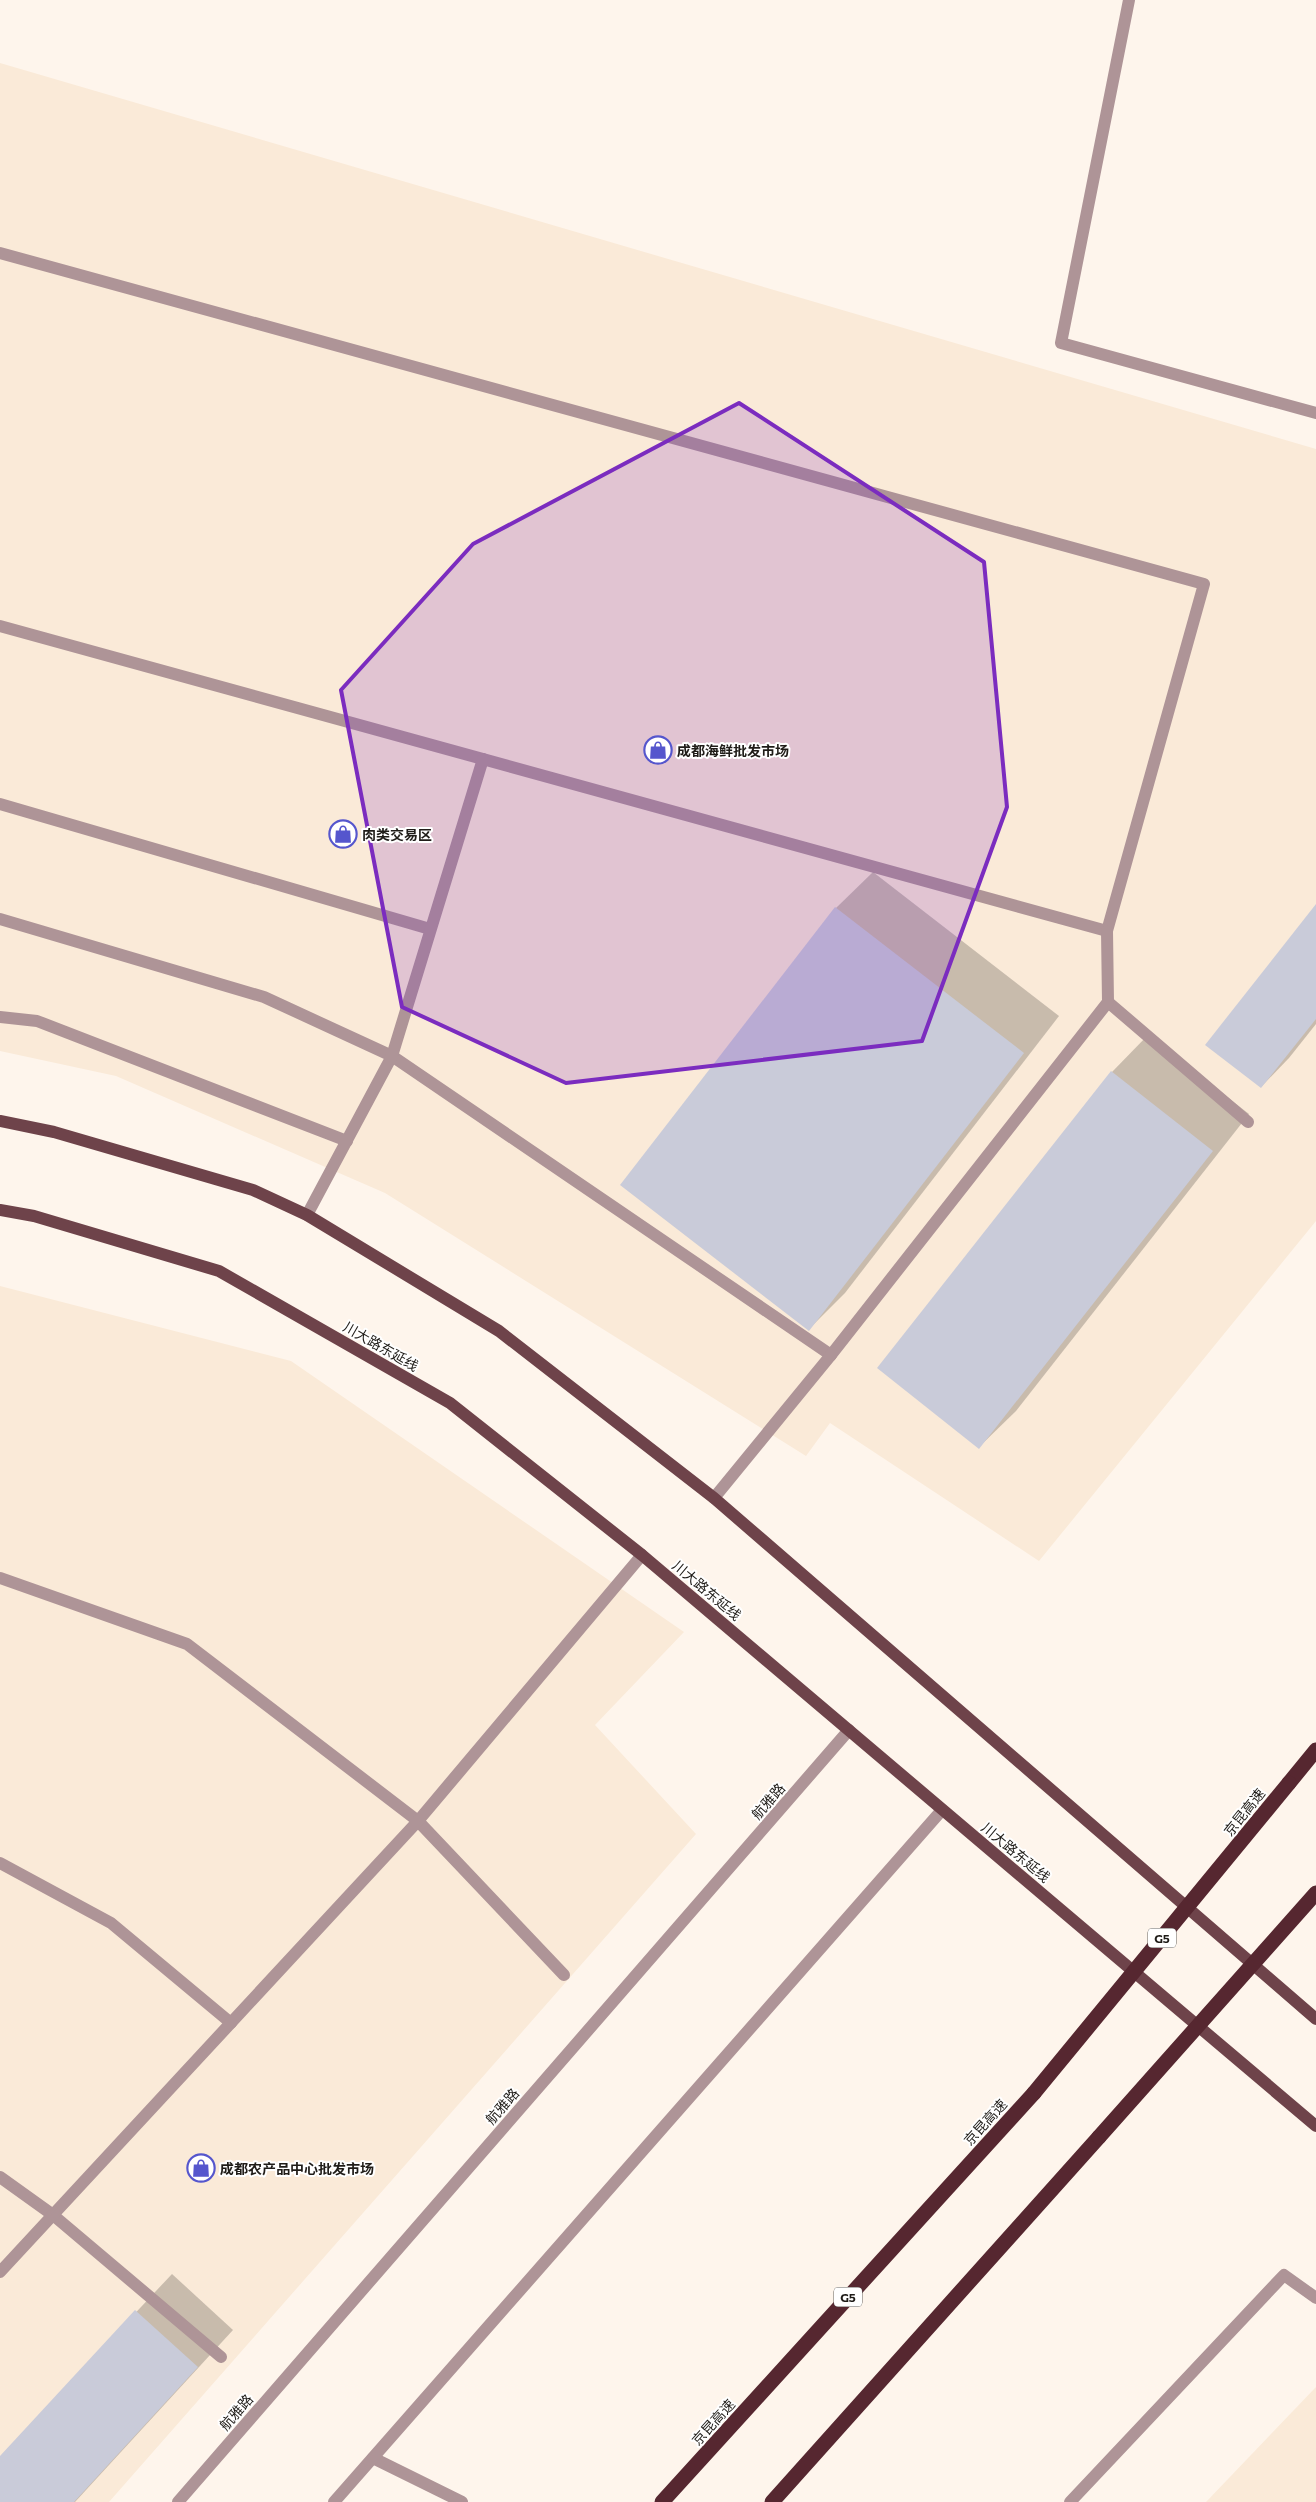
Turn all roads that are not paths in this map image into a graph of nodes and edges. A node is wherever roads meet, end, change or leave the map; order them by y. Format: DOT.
graph roads {
  1 [pos="1129,0"];
  2 [pos="0,253"];
  3 [pos="1316,413"];
  4 [pos="0,626"];
  5 [pos="483,759"];
  6 [pos="0,804"];
  7 [pos="0,919"];
  8 [pos="430,929"];
  9 [pos="1107,931"];
  10 [pos="1108,1002"];
  11 [pos="0,1017"];
  12 [pos="392,1056"];
  13 [pos="0,1122"];
  14 [pos="1248,1122"];
  15 [pos="347,1141"];
  16 [pos="0,1210"];
  17 [pos="307,1215"];
  18 [pos="831,1355"];
  19 [pos="714,1498"];
  20 [pos="642,1555"];
  21 [pos="0,1578"];
  22 [pos="849,1730"];
  23 [pos="1316,1750"];
  24 [pos="942,1810"];
  25 [pos="418,1822"];
  26 [pos="0,1863"];
  27 [pos="1316,1893"];
  28 [pos="564,1975"];
  29 [pos="1316,2020"];
  30 [pos="231,2023"];
  31 [pos="1316,2126"];
  32 [pos="0,2177"];
  33 [pos="53,2215"];
  34 [pos="0,2272"];
  35 [pos="1316,2298"];
  36 [pos="221,2357"];
  37 [pos="373,2458"];
  38 [pos="178,2502"];
  39 [pos="334,2502"];
  40 [pos="462,2502"];
  41 [pos="662,2502"];
  42 [pos="772,2502"];
  43 [pos="1070,2502"];
  1 -- 3 [label="street"];
  2 -- 9 [label="street"];
  4 -- 5 [label="street"];
  5 -- 8 [label="street"];
  5 -- 9 [label="street"];
  6 -- 8 [label="street"];
  7 -- 12 [label="street"];
  8 -- 12 [label="street"];
  9 -- 10 [label="street"];
  10 -- 14 [label="street"];
  10 -- 18 [label="street"];
  11 -- 15 [label="street"];
  12 -- 15 [label="street"];
  12 -- 18 [label="street"];
  13 -- 17 [label="main road"];
  15 -- 17 [label="street"];
  16 -- 20 [label="main road, 川大路东延线"];
  17 -- 19 [label="main road"];
  18 -- 19 [label="street"];
  19 -- 29 [label="main road"];
  20 -- 22 [label="main road, 川大路东延线"];
  20 -- 25 [label="street"];
  21 -- 25 [label="street"];
  22 -- 24 [label="main road, 川大路东延线"];
  22 -- 38 [label="street, 航雅路"];
  23 -- 41 [label="highway, 京昆高速 / G5, bridge"];
  24 -- 31 [label="main road, 川大路东延线"];
  24 -- 37 [label="street"];
  25 -- 28 [label="street"];
  25 -- 30 [label="street"];
  26 -- 30 [label="street"];
  27 -- 42 [label="highway, bridge"];
  30 -- 33 [label="street"];
  32 -- 33 [label="street"];
  33 -- 34 [label="street"];
  33 -- 36 [label="street"];
  35 -- 43 [label="street"];
  37 -- 39 [label="street"];
  37 -- 40 [label="street"];
}
